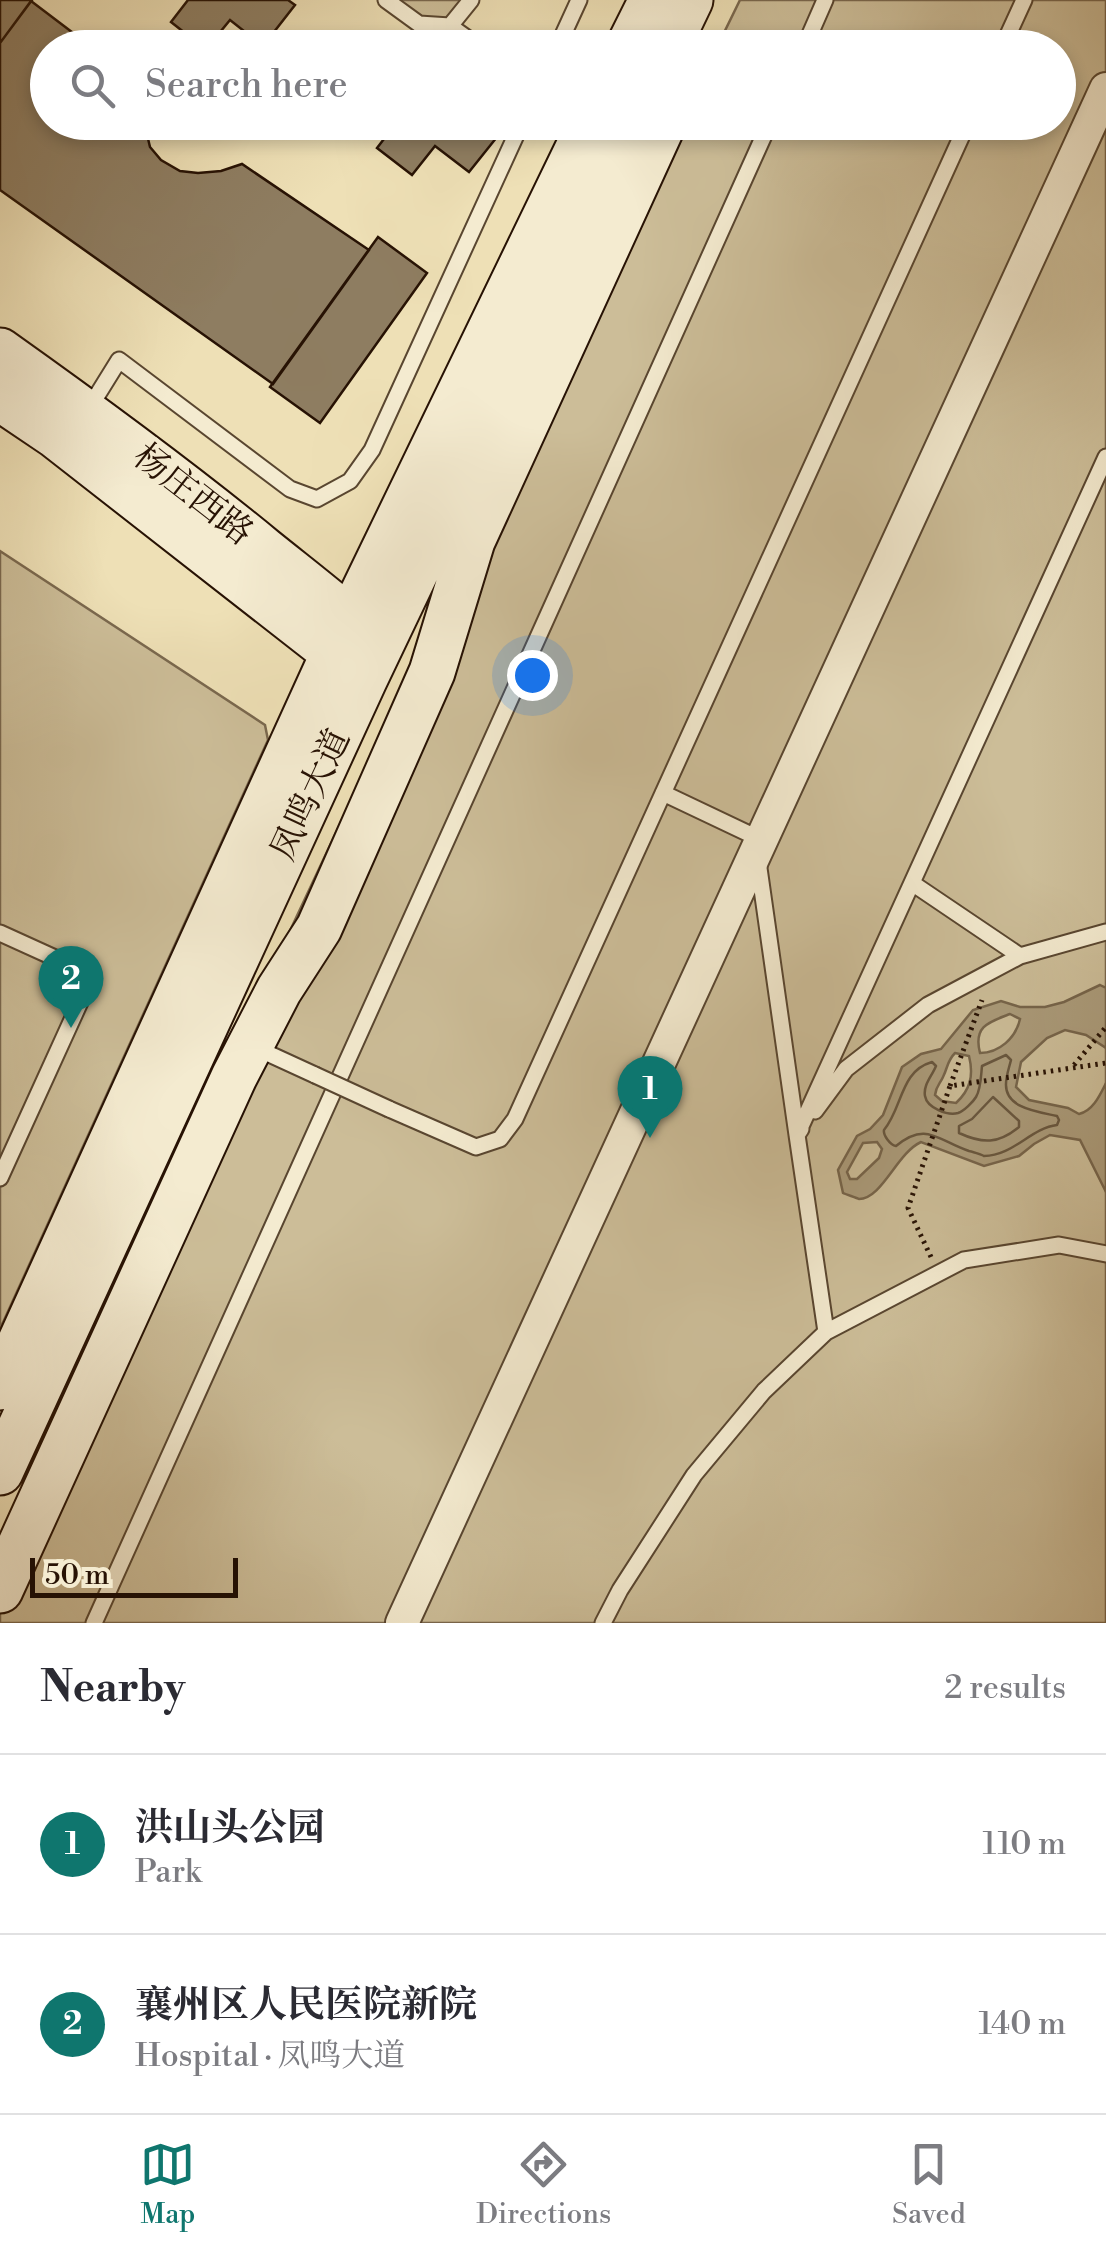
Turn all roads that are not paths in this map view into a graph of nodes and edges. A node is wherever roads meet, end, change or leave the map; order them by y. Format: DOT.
graph roads {
  1 [pos="386,0"];
  2 [pos="471,0"];
  3 [pos="579,0"];
  4 [pos="652,0"];
  5 [pos="690,0"];
  6 [pos="720,0"];
  7 [pos="825,0"];
  8 [pos="1024,0"];
  9 [pos="450,26"];
  10 [pos="456,30"];
  11 [pos="565,30"];
  12 [pos="637,30"];
  13 [pos="676,30"];
  14 [pos="706,30"];
  15 [pos="812,30"];
  16 [pos="1010,30"];
  17 [pos="1106,88"];
  18 [pos="514,140"];
  19 [pos="582,140"];
  20 [pos="621,140"];
  21 [pos="656,140"];
  22 [pos="762,140"];
  23 [pos="960,140"];
  24 [pos="0,351"];
  25 [pos="0,398"];
  26 [pos="86,413"];
  27 [pos="1106,457"];
  28 [pos="357,649"];
  29 [pos="663,793"];
  30 [pos="759,846"];
  31 [pos="912,883"];
  32 [pos="1106,932"];
  33 [pos="0,933"];
  34 [pos="1020,956"];
  35 [pos="250,1045"];
  36 [pos="797,1135"];
  37 [pos="0,1178"];
  38 [pos="1106,1254"];
  39 [pos="826,1332"];
  40 [pos="0,1386"];
  41 [pos="0,1472"];
  42 [pos="0,1590"];
  43 [pos="94,1623"];
  44 [pos="402,1623"];
  45 [pos="603,1623"];
  1 -- 9 [label="lane"];
  2 -- 9 [label="lane"];
  3 -- 11 [label="lane"];
  4 -- 12 [label="main road"];
  5 -- 13 [label="main road"];
  6 -- 14 [label="main road"];
  7 -- 15 [label="lane"];
  8 -- 16 [label="lane"];
  9 -- 10 [label="lane"];
  17 -- 30 [label="street"];
  18 -- 26 [label="lane"];
  19 -- 28 [label="main road, 凤鸣大道"];
  20 -- 28 [label="main road, 凤鸣大道"];
  21 -- 35 [label="main road"];
  22 -- 43 [label="lane"];
  23 -- 29 [label="lane"];
  24 -- 26 [label="main road, 杨庄西路"];
  25 -- 28 [label="main road, 杨庄西路"];
  26 -- 28 [label="main road, 杨庄西路"];
  27 -- 31 [label="lane"];
  28 -- 40 [label="main road, 凤鸣大道"];
  28 -- 41 [label="main road, 凤鸣大道"];
  29 -- 30 [label="lane"];
  29 -- 35 [label="lane, bridge"];
  30 -- 36 [label="lane"];
  30 -- 44 [label="street"];
  31 -- 34 [label="lane"];
  31 -- 36 [label="lane"];
  32 -- 34 [label="lane"];
  33 -- 37 [label="lane"];
  34 -- 36 [label="lane"];
  35 -- 42 [label="main road"];
  36 -- 39 [label="lane"];
  38 -- 39 [label="lane"];
  39 -- 45 [label="lane"];
}
